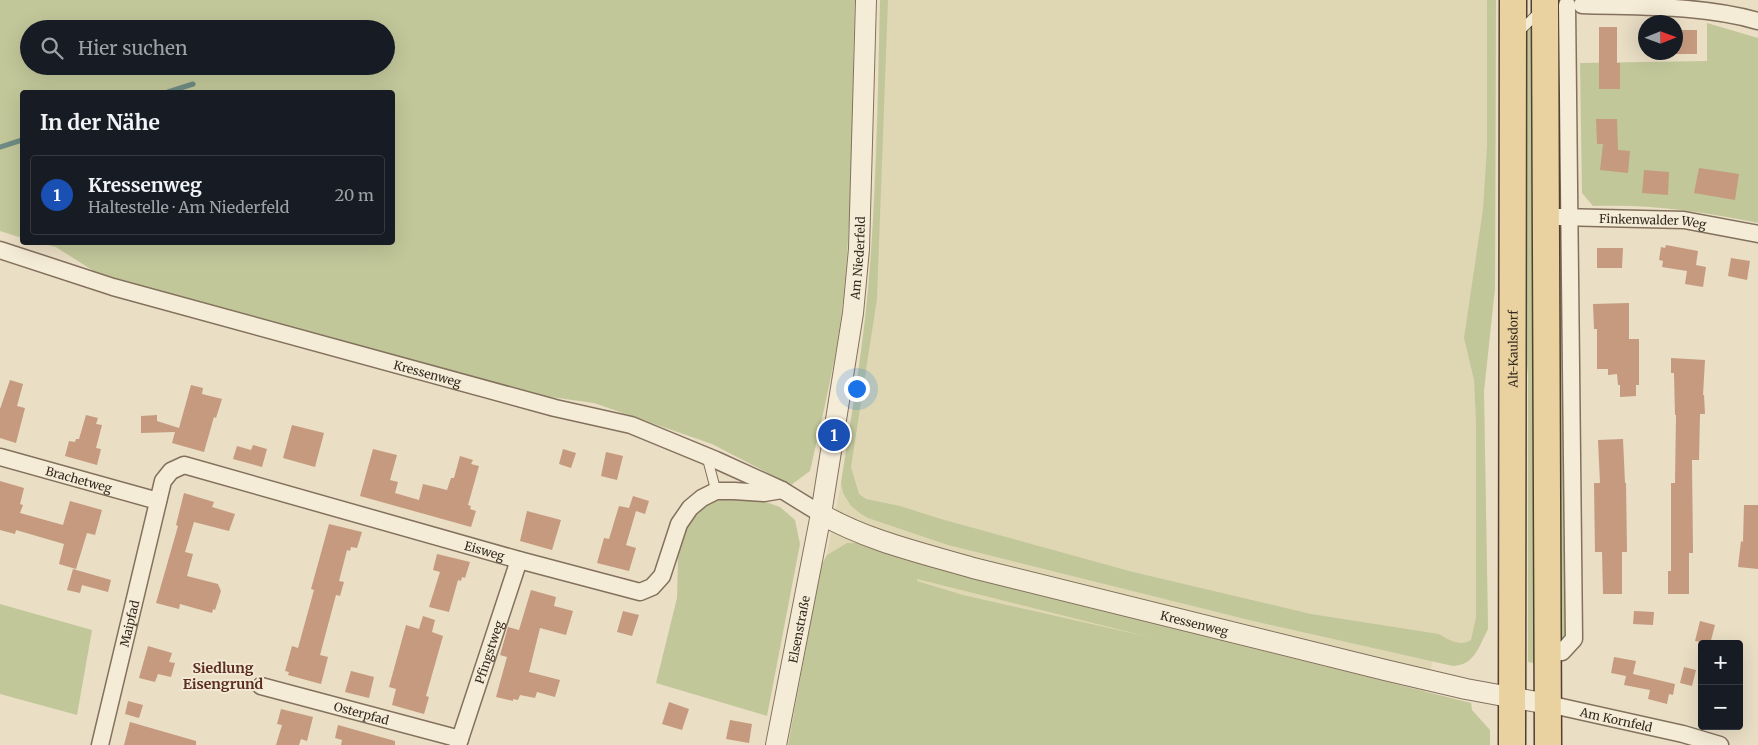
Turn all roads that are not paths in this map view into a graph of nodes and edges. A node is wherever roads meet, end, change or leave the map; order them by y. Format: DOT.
graph roads {
  1 [pos="866,0"];
  2 [pos="1513,0"];
  3 [pos="1555,4"];
  4 [pos="1758,21"];
  5 [pos="1513,38"];
  6 [pos="1558,217"];
  7 [pos="1758,234"];
  8 [pos="0,250"];
  9 [pos="707,456"];
  10 [pos="0,458"];
  11 [pos="782,490"];
  12 [pos="716,491"];
  13 [pos="158,501"];
  14 [pos="822,514"];
  15 [pos="519,560"];
  16 [pos="261,686"];
  17 [pos="1511,696"];
  18 [pos="1548,704"];
  19 [pos="459,742"];
  20 [pos="100,745"];
  21 [pos="776,745"];
  22 [pos="1512,745"];
  23 [pos="1548,745"];
  24 [pos="1720,745"];
  1 -- 14 [label="street, Am Niederfeld"];
  2 -- 5 [label="main road, Alt-Kaulsdorf"];
  3 -- 4 [label="street"];
  3 -- 5 [label="lane"];
  3 -- 6 [label="main road"];
  5 -- 17 [label="main road, Alt-Kaulsdorf"];
  6 -- 7 [label="street, Finkenwalder Weg"];
  6 -- 18 [label="main road"];
  8 -- 9 [label="street, Kressenweg"];
  9 -- 11 [label="street, Kressenweg"];
  9 -- 12 [label="lane"];
  10 -- 13 [label="street, Brachetweg"];
  11 -- 12 [label="street"];
  11 -- 14 [label="street, Kressenweg"];
  12 -- 15 [label="street, Eisweg"];
  13 -- 15 [label="street, Eisweg"];
  13 -- 20 [label="street, Maipfad"];
  14 -- 17 [label="street, Kressenweg"];
  14 -- 21 [label="street, Elsenstraße"];
  15 -- 19 [label="street, Pfingstweg"];
  16 -- 19 [label="street, Osterpfad"];
  17 -- 18 [label="street, Am Kornfeld"];
  17 -- 22 [label="main road, Alt-Kaulsdorf"];
  18 -- 23 [label="main road"];
  18 -- 24 [label="street, Am Kornfeld"];
}
